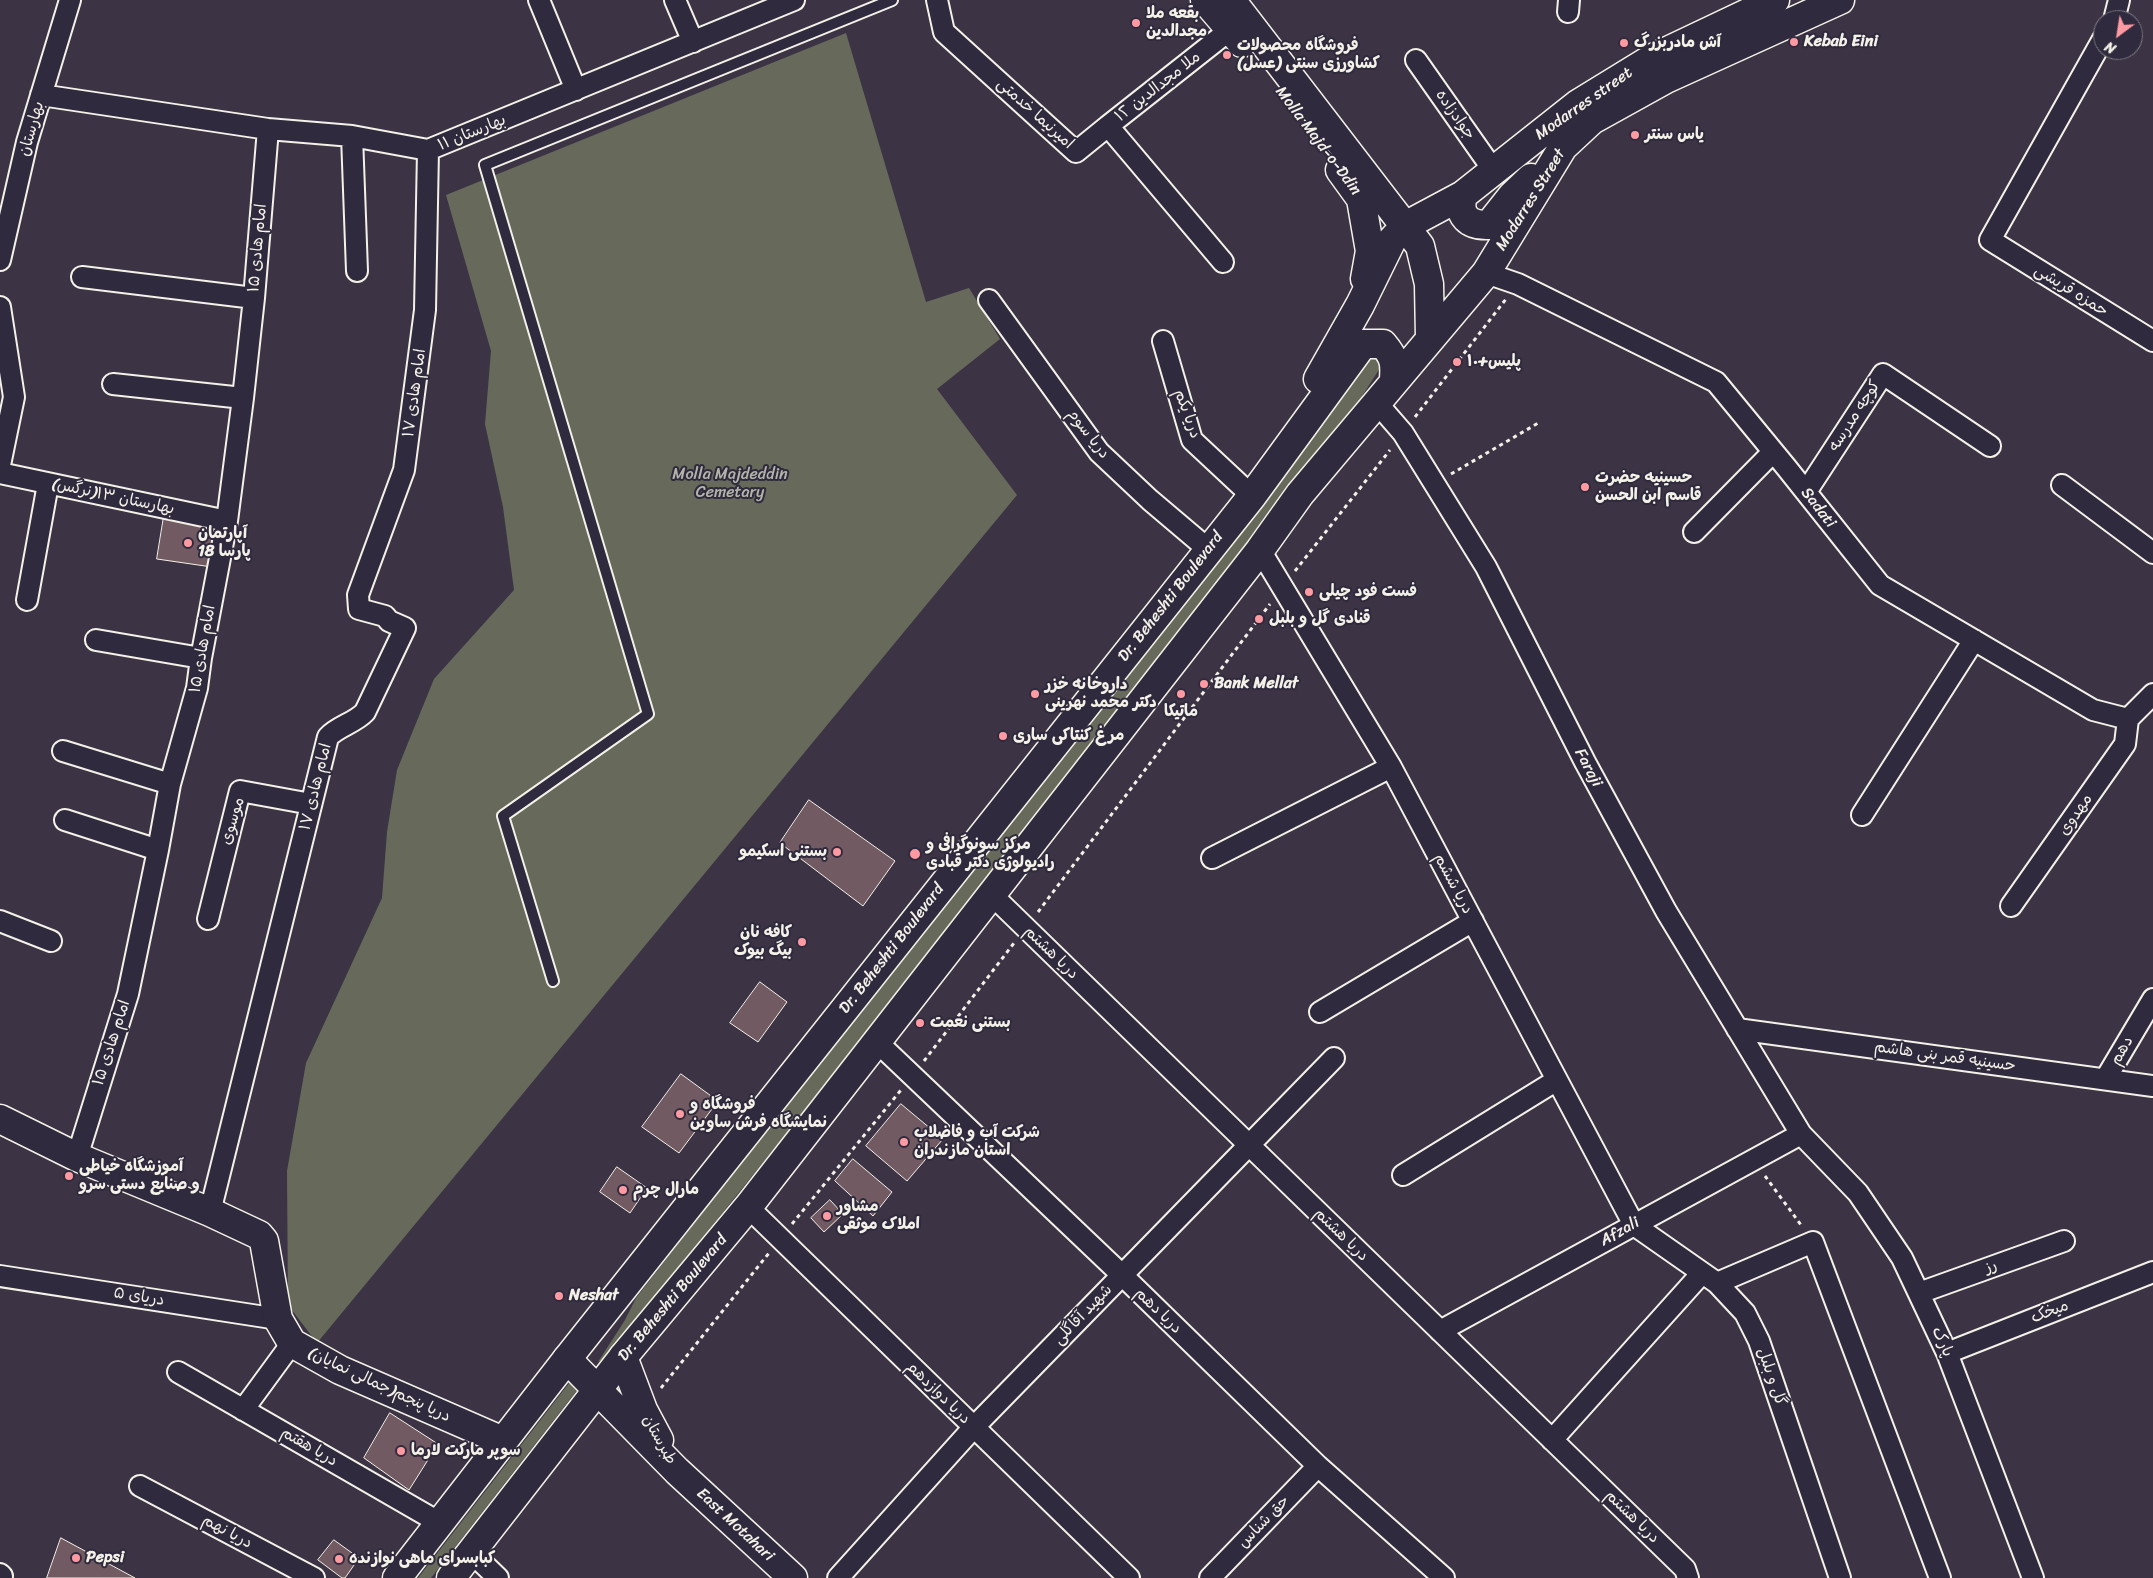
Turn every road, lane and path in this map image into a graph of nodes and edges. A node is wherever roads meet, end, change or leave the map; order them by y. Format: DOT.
graph roads {
  1 [pos="70,0"];
  2 [pos="539,0"];
  3 [pos="675,0"];
  4 [pos="794,0"];
  5 [pos="892,0"];
  6 [pos="937,0"];
  7 [pos="1205,0"];
  8 [pos="1231,0"];
  9 [pos="1775,0"];
  10 [pos="1840,0"];
  11 [pos="1231,29"];
  12 [pos="693,42"];
  13 [pos="2093,57"];
  14 [pos="1416,60"];
  15 [pos="576,90"];
  16 [pos="42,95"];
  17 [pos="1108,126"];
  18 [pos="268,129"];
  19 [pos="352,136"];
  20 [pos="1563,147"];
  21 [pos="428,150"];
  22 [pos="1494,171"];
  23 [pos="1463,195"];
  24 [pos="5,213"];
  25 [pos="1405,226"];
  26 [pos="0,260"];
  27 [pos="1223,262"];
  28 [pos="357,271"];
  29 [pos="1486,272"];
  30 [pos="82,277"];
  31 [pos="1518,284"];
  32 [pos="254,298"];
  33 [pos="990,300"];
  34 [pos="1360,305"];
  35 [pos="0,311"];
  36 [pos="1430,338"];
  37 [pos="1163,341"];
  38 [pos="2153,341"];
  39 [pos="1394,380"];
  40 [pos="113,384"];
  41 [pos="243,398"];
  42 [pos="1377,403"];
  43 [pos="1540,422"];
  44 [pos="1403,433"];
  45 [pos="1990,446"];
  46 [pos="1773,452"];
  47 [pos="0,465"];
  48 [pos="0,473"];
  49 [pos="1436,483"];
  50 [pos="48,484"];
  51 [pos="2062,485"];
  52 [pos="1806,492"];
  53 [pos="1252,496"];
  54 [pos="227,521"];
  55 [pos="1694,532"];
  56 [pos="1209,550"];
  57 [pos="1260,550"];
  58 [pos="2153,553"];
  59 [pos="1282,587"];
  60 [pos="27,600"];
  61 [pos="96,640"];
  62 [pos="1974,640"];
  63 [pos="201,658"];
  64 [pos="2153,694"];
  65 [pos="2128,719"];
  66 [pos="63,751"];
  67 [pos="1391,767"];
  68 [pos="170,784"];
  69 [pos="311,804"];
  70 [pos="1862,815"];
  71 [pos="65,820"];
  72 [pos="158,850"];
  73 [pos="1212,858"];
  74 [pos="990,894"];
  75 [pos="2011,906"];
  76 [pos="208,919"];
  77 [pos="0,921"];
  78 [pos="1473,921"];
  79 [pos="1026,928"];
  80 [pos="51,942"];
  81 [pos="554,981"];
  82 [pos="2153,999"];
  83 [pos="1320,1012"];
  84 [pos="1738,1029"];
  85 [pos="876,1041"];
  86 [pos="1334,1058"];
  87 [pos="913,1076"];
  88 [pos="2106,1078"];
  89 [pos="1557,1080"];
  90 [pos="2153,1086"];
  91 [pos="0,1119"];
  92 [pos="1801,1134"];
  93 [pos="1248,1146"];
  94 [pos="76,1156"];
  95 [pos="1753,1160"];
  96 [pos="1403,1175"];
  97 [pos="748,1207"];
  98 [pos="210,1212"];
  99 [pos="1634,1225"];
  100 [pos="780,1239"];
  101 [pos="2064,1241"];
  102 [pos="1813,1242"];
  103 [pos="2153,1272"];
  104 [pos="1122,1275"];
  105 [pos="0,1276"];
  106 [pos="1709,1278"];
  107 [pos="1919,1293"];
  108 [pos="278,1319"];
  109 [pos="1440,1331"];
  110 [pos="292,1344"];
  111 [pos="1947,1353"];
  112 [pos="623,1357"];
  113 [pos="567,1359"];
  114 [pos="178,1372"];
  115 [pos="598,1389"];
  116 [pos="243,1410"];
  117 [pos="643,1410"];
  118 [pos="974,1427"];
  119 [pos="1552,1440"];
  120 [pos="503,1441"];
  121 [pos="1318,1466"];
  122 [pos="677,1471"];
  123 [pos="140,1486"];
  124 [pos="440,1523"];
  125 [pos="471,1552"];
  126 [pos="314,1578"];
  127 [pos="397,1578"];
  128 [pos="451,1578"];
  129 [pos="498,1578"];
  130 [pos="793,1578"];
  131 [pos="838,1578"];
  132 [pos="1129,1578"];
  133 [pos="1210,1578"];
  134 [pos="1444,1578"];
  135 [pos="1688,1578"];
  136 [pos="1840,1578"];
  137 [pos="1940,1578"];
  138 [pos="2033,1578"];
  1 -- 16 [label="street, بهارستان"];
  2 -- 15 [label="street"];
  3 -- 12 [label="street"];
  4 -- 12 [label="street, بهارستان ۱۱"];
  5 -- 81 [label="lane"];
  6 -- 17 [label="street, امیرنیما خدمتی"];
  7 -- 11 [label="main road, Molla Majd-o-Ddin"];
  8 -- 25 [label="main road, Molla Majd-o-Ddin"];
  9 -- 22 [label="main road, Modarres street"];
  10 -- 20 [label="main road, Modarres Street"];
  11 -- 17 [label="street, ملا مجدالدین ١٢"];
  11 -- 34 [label="main road, Molla Majd-o-Ddin"];
  12 -- 15 [label="street, بهارستان ۱۱"];
  13 -- 38 [label="street, حمزه قریشی"];
  14 -- 22 [label="street, جوادزاده"];
  15 -- 21 [label="street, بهارستان ۱۱"];
  16 -- 18 [label="street, بهارستان ۱۱"];
  16 -- 24 [label="street, بهارستان"];
  17 -- 27 [label="street"];
  18 -- 19 [label="street, بهارستان ۱۱"];
  18 -- 32 [label="street, امام هادی ۱۵"];
  19 -- 21 [label="street, بهارستان ۱۱"];
  19 -- 28 [label="street"];
  20 -- 23 [label="main road"];
  20 -- 29 [label="main road, Modarres Street"];
  21 -- 69 [label="street, امام هادی ۱۷"];
  22 -- 23 [label="main road, Modarres street"];
  23 -- 25 [label="main road, Modarres street"];
  24 -- 26 [label="street, بهارستان"];
  25 -- 34 [label="main road, Dr. Beheshti Boulevard"];
  25 -- 36 [label="main road, Molla Majd-o-Ddin"];
  29 -- 31 [label="street, Sadati"];
  29 -- 36 [label="main road, Modarres Street"];
  30 -- 32 [label="street"];
  31 -- 44 [label="path"];
  31 -- 46 [label="street, Sadati"];
  32 -- 41 [label="street, امام هادی ۱۵"];
  33 -- 56 [label="street, دریا سوم"];
  34 -- 53 [label="main road, Dr. Beheshti Boulevard"];
  35 -- 47 [label="street"];
  36 -- 39 [label="main road, Modarres Street"];
  37 -- 53 [label="street, دریا یکم"];
  39 -- 42 [label="main road, Dr. Beheshti Boulevard"];
  39 -- 53 [label="main road"];
  40 -- 41 [label="street"];
  41 -- 54 [label="street, امام هادی ۱۵"];
  42 -- 44 [label="street, Faraji"];
  42 -- 57 [label="main road, Dr. Beheshti Boulevard"];
  43 -- 49 [label="path"];
  44 -- 49 [label="street, Faraji"];
  44 -- 59 [label="path"];
  45 -- 52 [label="street, کوچه مدرسه"];
  46 -- 52 [label="street, Sadati"];
  46 -- 55 [label="street"];
  48 -- 50 [label="street, بهارستان ۱۳(نرگس)"];
  49 -- 84 [label="street, Faraji"];
  50 -- 54 [label="street, بهارستان ۱۳(نرگس)"];
  50 -- 60 [label="street"];
  51 -- 58 [label="street"];
  52 -- 62 [label="street, Sadati"];
  53 -- 56 [label="main road, Dr. Beheshti Boulevard"];
  54 -- 63 [label="street, امام هادی ۱۵"];
  56 -- 113 [label="main road, Dr. Beheshti Boulevard"];
  57 -- 59 [label="street, دریا ششم"];
  57 -- 74 [label="main road, Dr. Beheshti Boulevard"];
  59 -- 67 [label="street, دریا ششم"];
  59 -- 79 [label="path"];
  61 -- 63 [label="street"];
  62 -- 65 [label="street, Sadati"];
  62 -- 70 [label="street"];
  63 -- 68 [label="street, امام هادی ۱۵"];
  64 -- 65 [label="street"];
  65 -- 75 [label="street, مهدوی"];
  66 -- 68 [label="street"];
  67 -- 73 [label="street"];
  67 -- 78 [label="street, دریا ششم"];
  68 -- 72 [label="street, امام هادی ۱۵"];
  69 -- 76 [label="street, موسوی"];
  69 -- 98 [label="street, امام هادی ۱۷"];
  71 -- 72 [label="street"];
  72 -- 94 [label="street, امام هادی ۱۵"];
  74 -- 79 [label="street, دریا هشتم"];
  74 -- 85 [label="main road, Dr. Beheshti Boulevard"];
  77 -- 80 [label="street"];
  78 -- 83 [label="street"];
  78 -- 89 [label="street, دریا ششم"];
  79 -- 87 [label="path"];
  79 -- 93 [label="street, دریا هشتم"];
  82 -- 88 [label="street, دهم"];
  84 -- 88 [label="street, حسینیه قمر بنی هاشم"];
  84 -- 92 [label="street, Faraji"];
  85 -- 87 [label="street, دریا دهم"];
  85 -- 97 [label="main road, Dr. Beheshti Boulevard"];
  86 -- 93 [label="street, شهید آقاگلی"];
  87 -- 100 [label="path"];
  87 -- 104 [label="street, دریا دهم"];
  88 -- 90 [label="street, حسینیه قمر بنی هاشم"];
  89 -- 96 [label="street"];
  89 -- 99 [label="street, دریا ششم"];
  91 -- 94 [label="main road, دریا پنجم(جمالی نمایان)"];
  92 -- 95 [label="street, Afzali"];
  92 -- 107 [label="street, پارک"];
  93 -- 104 [label="street, شهید آقاگلی"];
  93 -- 109 [label="street, دریا هشتم"];
  94 -- 98 [label="main road, دریا پنجم(جمالی نمایان)"];
  95 -- 99 [label="street, Afzali"];
  95 -- 102 [label="path"];
  97 -- 100 [label="street, دریا دوازدهم"];
  97 -- 112 [label="main road, Dr. Beheshti Boulevard"];
  98 -- 108 [label="main road, دریا پنجم(جمالی نمایان)"];
  99 -- 106 [label="street, گل و بلبل"];
  99 -- 109 [label="street, Afzali"];
  100 -- 117 [label="path"];
  100 -- 118 [label="street, دریا دوازدهم"];
  101 -- 107 [label="street, رز"];
  102 -- 106 [label="street"];
  102 -- 137 [label="street"];
  103 -- 111 [label="street, میخک"];
  104 -- 118 [label="street, شهید آقاگلی"];
  104 -- 121 [label="street, دریا دهم"];
  105 -- 108 [label="street, دریای ۵"];
  106 -- 119 [label="street"];
  106 -- 136 [label="street, گل و بلبل"];
  107 -- 111 [label="street, پارک"];
  108 -- 110 [label="main road, دریا پنجم(جمالی نمایان)"];
  109 -- 119 [label="street, دریا هشتم"];
  110 -- 116 [label="street"];
  110 -- 120 [label="main road, دریا پنجم(جمالی نمایان)"];
  111 -- 138 [label="street, پارک"];
  112 -- 115 [label="main road, Dr. Beheshti Boulevard"];
  112 -- 117 [label="main road, طبرستان"];
  113 -- 115 [label="main road, طبرستان"];
  113 -- 120 [label="main road, Dr. Beheshti Boulevard"];
  114 -- 116 [label="street, دریا هقتم"];
  115 -- 122 [label="main road, طبرستان"];
  115 -- 125 [label="main road, Dr. Beheshti Boulevard"];
  116 -- 124 [label="street, دریا هقتم"];
  117 -- 122 [label="main road, طبرستان"];
  118 -- 131 [label="street, شهید آقاگلی"];
  118 -- 132 [label="street, دریا دوازدهم"];
  119 -- 135 [label="street, دریا هشتم"];
  120 -- 124 [label="main road, Dr. Beheshti Boulevard"];
  121 -- 133 [label="street, حق شناس"];
  121 -- 134 [label="street, دریا دهم"];
  122 -- 130 [label="main road, East Motahari"];
  123 -- 126 [label="street, دریا نهم"];
  124 -- 127 [label="main road, Dr. Beheshti Boulevard"];
  125 -- 128 [label="main road, Dr. Beheshti Boulevard"];
  125 -- 129 [label="street"];
}
